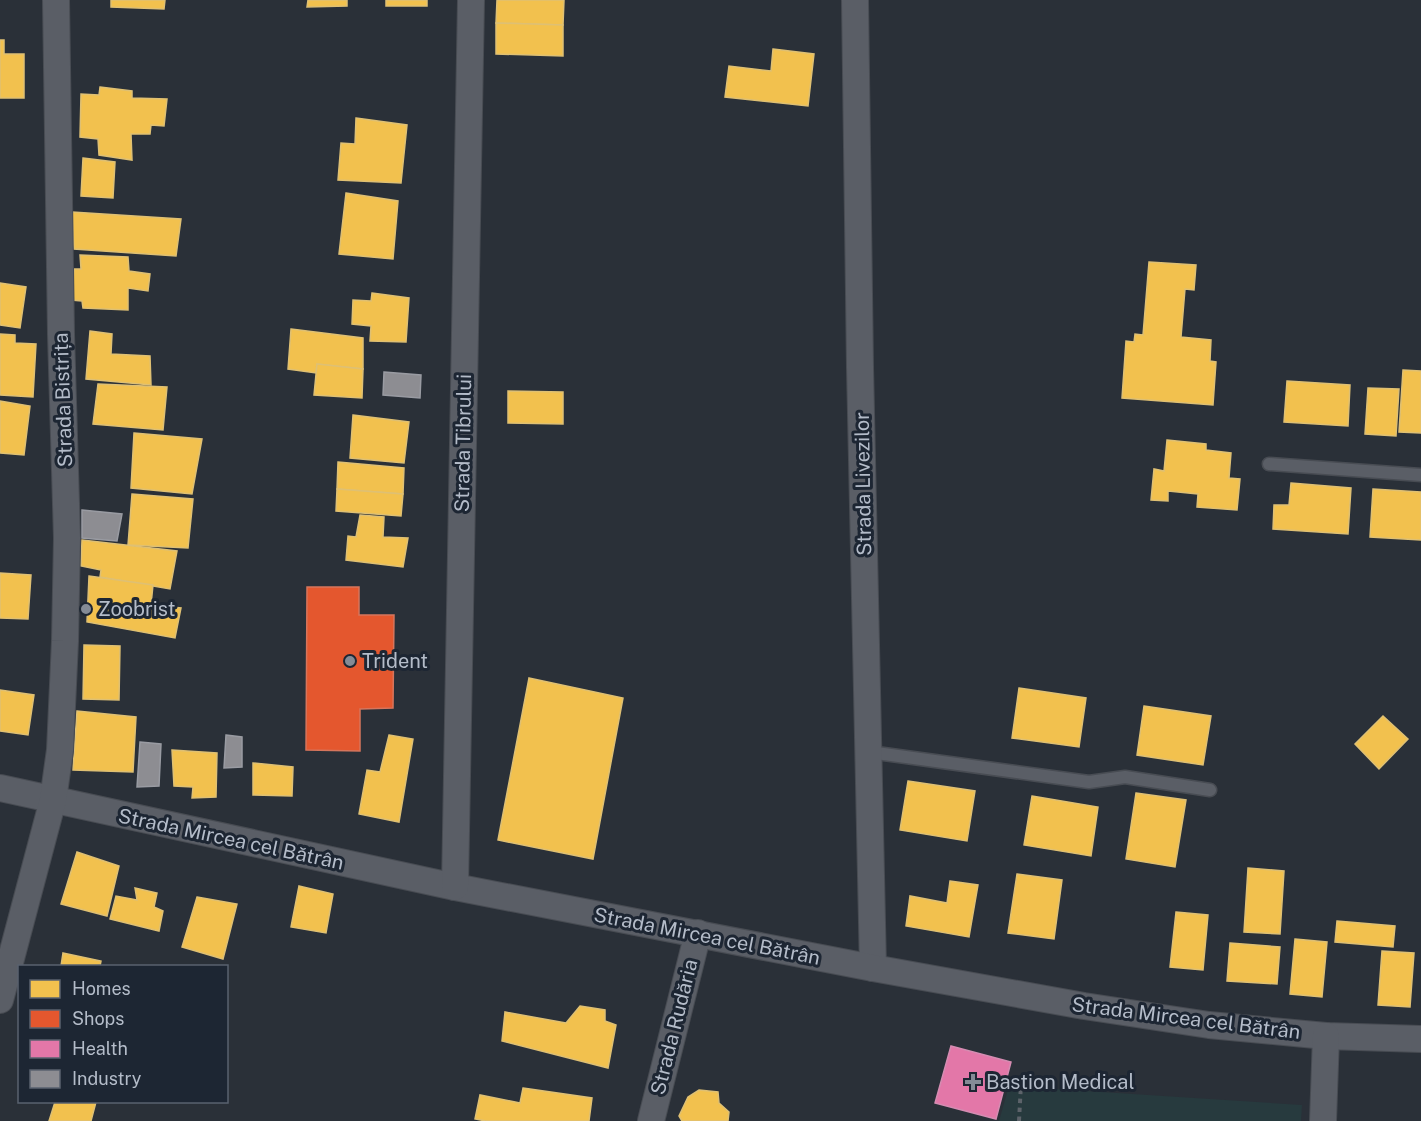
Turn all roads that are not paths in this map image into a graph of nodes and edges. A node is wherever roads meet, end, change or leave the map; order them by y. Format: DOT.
graph roads {
  1 [pos="56,0"];
  2 [pos="471,0"];
  3 [pos="855,0"];
  4 [pos="1269,464"];
  5 [pos="1421,475"];
  6 [pos="869,752"];
  7 [pos="0,788"];
  8 [pos="1210,790"];
  9 [pos="52,800"];
  10 [pos="455,887"];
  11 [pos="698,933"];
  12 [pos="873,968"];
  13 [pos="0,1000"];
  14 [pos="1326,1036"];
  15 [pos="1421,1039"];
  16 [pos="651,1121"];
  17 [pos="1323,1121"];
  1 -- 9 [label="street, Strada Bistrița"];
  2 -- 10 [label="street, Strada Tibrului"];
  3 -- 6 [label="street, Strada Livezilor"];
  4 -- 5 [label="lane"];
  6 -- 8 [label="lane"];
  6 -- 12 [label="street, Strada Livezilor"];
  7 -- 9 [label="street, Strada Mircea cel Bătrân"];
  9 -- 10 [label="street, Strada Mircea cel Bătrân"];
  9 -- 13 [label="street, Strada Bistrița"];
  10 -- 11 [label="street, Strada Mircea cel Bătrân"];
  11 -- 12 [label="street, Strada Mircea cel Bătrân"];
  11 -- 16 [label="street, Strada Rudăria"];
  12 -- 14 [label="street, Strada Mircea cel Bătrân"];
  14 -- 15 [label="street, Strada Mircea cel Bătrân"];
  14 -- 17 [label="street"];
}
